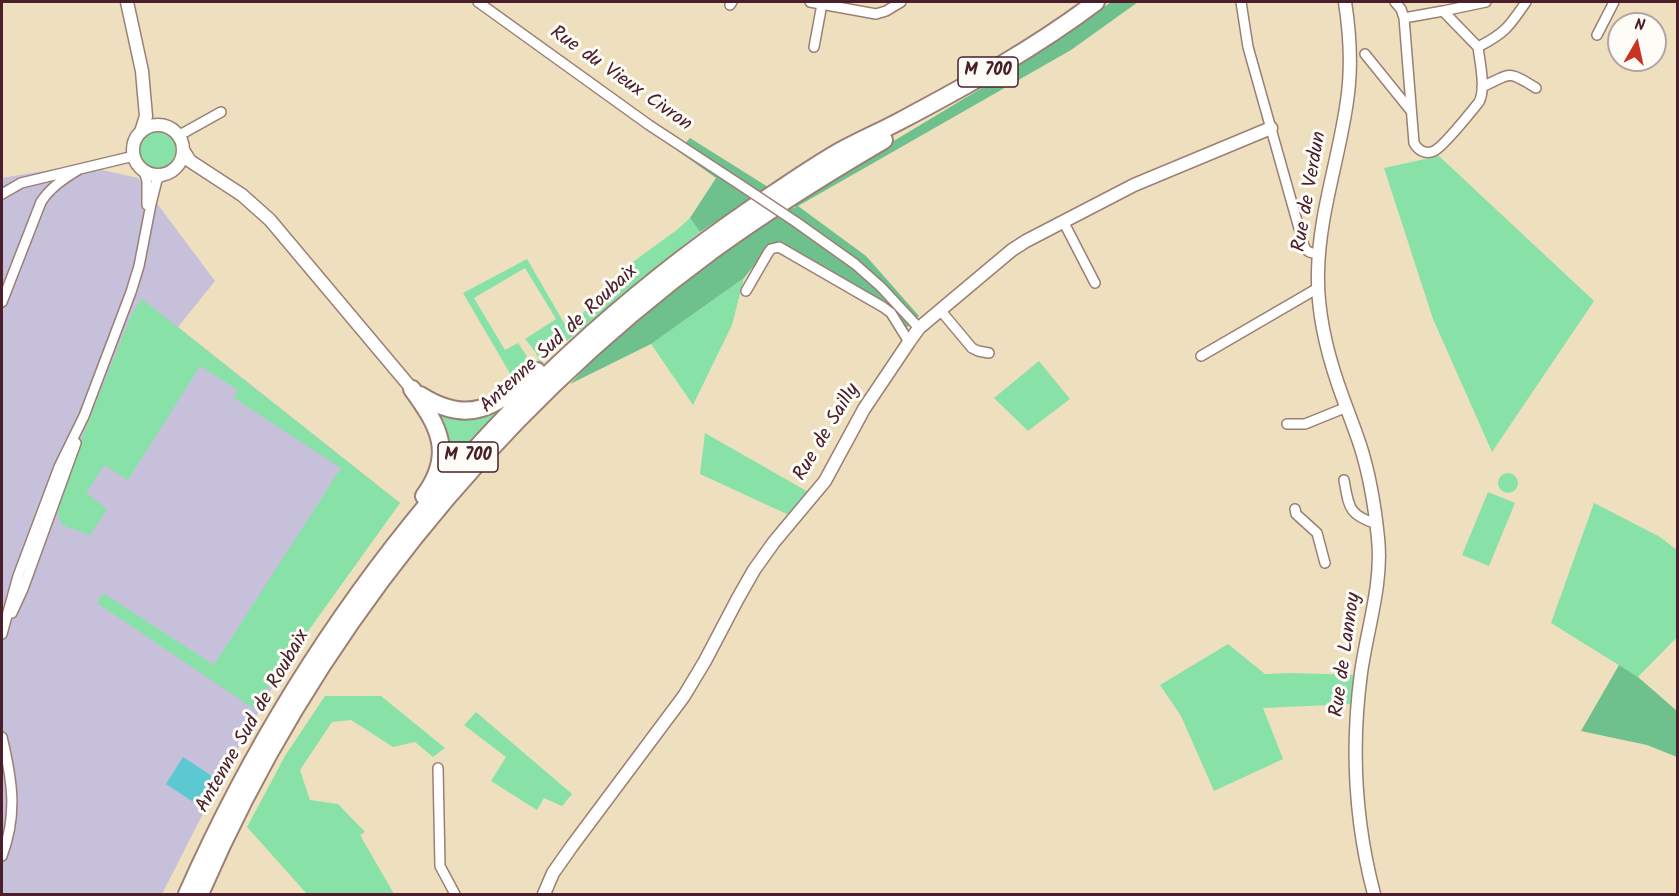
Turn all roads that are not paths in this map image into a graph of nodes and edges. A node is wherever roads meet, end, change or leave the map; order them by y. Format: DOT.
graph roads {
  1 [pos="128,2"];
  2 [pos="478,2"];
  3 [pos="810,2"];
  4 [pos="901,2"];
  5 [pos="1096,2"];
  6 [pos="1106,2"];
  7 [pos="1241,2"];
  8 [pos="1345,2"];
  9 [pos="1395,2"];
  10 [pos="1486,2"];
  11 [pos="1526,2"];
  12 [pos="1614,2"];
  13 [pos="822,4"];
  14 [pos="1443,11"];
  15 [pos="1404,18"];
  16 [pos="1597,35"];
  17 [pos="814,47"];
  18 [pos="1478,47"];
  19 [pos="1365,54"];
  20 [pos="142,71"];
  21 [pos="1482,87"];
  22 [pos="1536,88"];
  23 [pos="1411,111"];
  24 [pos="221,112"];
  25 [pos="168,128"];
  26 [pos="1271,128"];
  27 [pos="141,132"];
  28 [pos="178,136"];
  29 [pos="183,150"];
  30 [pos="134,156"];
  31 [pos="174,169"];
  32 [pos="78,170"];
  33 [pos="144,171"];
  34 [pos="162,175"];
  35 [pos="218,181"];
  36 [pos="2,194"];
  37 [pos="147,216"];
  38 [pos="1063,221"];
  39 [pos="1319,254"];
  40 [pos="1095,283"];
  41 [pos="1318,288"];
  42 [pos="746,291"];
  43 [pos="2,302"];
  44 [pos="941,311"];
  45 [pos="615,313"];
  46 [pos="919,328"];
  47 [pos="909,342"];
  48 [pos="989,353"];
  49 [pos="1201,356"];
  50 [pos="412,389"];
  51 [pos="1347,407"];
  52 [pos="1352,422"];
  53 [pos="1287,424"];
  54 [pos="1344,480"];
  55 [pos="1295,509"];
  56 [pos="1377,524"];
  57 [pos="1325,563"];
  58 [pos="349,606"];
  59 [pos="2,634"];
  60 [pos="2,737"];
  61 [pos="438,768"];
  62 [pos="2,856"];
  63 [pos="187,894"];
  64 [pos="200,894"];
  65 [pos="455,894"];
  66 [pos="544,894"];
  67 [pos="1374,894"];
  1 -- 20 [label="main road"];
  2 -- 46 [label="street, Rue du Vieux Civron, bridge"];
  3 -- 13 [label="street"];
  4 -- 13 [label="street"];
  5 -- 45 [label="highway, Antenne Sud de Roubaix / M 700"];
  6 -- 64 [label="highway, Antenne Sud de Roubaix / M 700"];
  7 -- 26 [label="street"];
  8 -- 39 [label="main road, Rue de Verdun"];
  9 -- 15 [label="street"];
  10 -- 14 [label="street"];
  11 -- 18 [label="street"];
  12 -- 16 [label="street"];
  13 -- 17 [label="street"];
  14 -- 15 [label="street"];
  14 -- 18 [label="street"];
  15 -- 23 [label="street"];
  18 -- 21 [label="street"];
  19 -- 23 [label="street"];
  20 -- 25 [label="main road"];
  20 -- 27 [label="main road"];
  21 -- 22 [label="street"];
  21 -- 23 [label="street"];
  24 -- 28 [label="street"];
  25 -- 27 [label="main road"];
  25 -- 28 [label="main road"];
  26 -- 38 [label="main road, Rue de Sailly"];
  26 -- 39 [label="street"];
  27 -- 30 [label="main road"];
  28 -- 29 [label="main road"];
  29 -- 31 [label="main road"];
  29 -- 35 [label="main road"];
  30 -- 32 [label="street"];
  30 -- 33 [label="main road"];
  31 -- 34 [label="main road"];
  31 -- 35 [label="main road"];
  32 -- 36 [label="street"];
  32 -- 43 [label="street"];
  33 -- 34 [label="main road"];
  33 -- 37 [label="street"];
  34 -- 37 [label="street"];
  35 -- 50 [label="main road"];
  37 -- 59 [label="street"];
  38 -- 40 [label="street"];
  38 -- 44 [label="main road, Rue de Sailly"];
  39 -- 41 [label="main road, Rue de Verdun"];
  41 -- 49 [label="street"];
  41 -- 51 [label="main road, Rue de Verdun"];
  42 -- 47 [label="street"];
  44 -- 46 [label="main road, Rue de Sailly"];
  44 -- 48 [label="street"];
  45 -- 50 [label="highway"];
  45 -- 58 [label="highway, Antenne Sud de Roubaix / M 700"];
  46 -- 47 [label="main road, Rue de Sailly"];
  47 -- 66 [label="main road, Rue de Sailly"];
  50 -- 58 [label="highway"];
  51 -- 52 [label="main road, Rue de Verdun"];
  51 -- 53 [label="street"];
  52 -- 56 [label="main road, Rue de Lannoy"];
  54 -- 56 [label="street"];
  55 -- 57 [label="street"];
  56 -- 67 [label="main road, Rue de Lannoy"];
  58 -- 63 [label="highway, Antenne Sud de Roubaix / M 700"];
  60 -- 62 [label="street"];
  61 -- 65 [label="street"];
}
